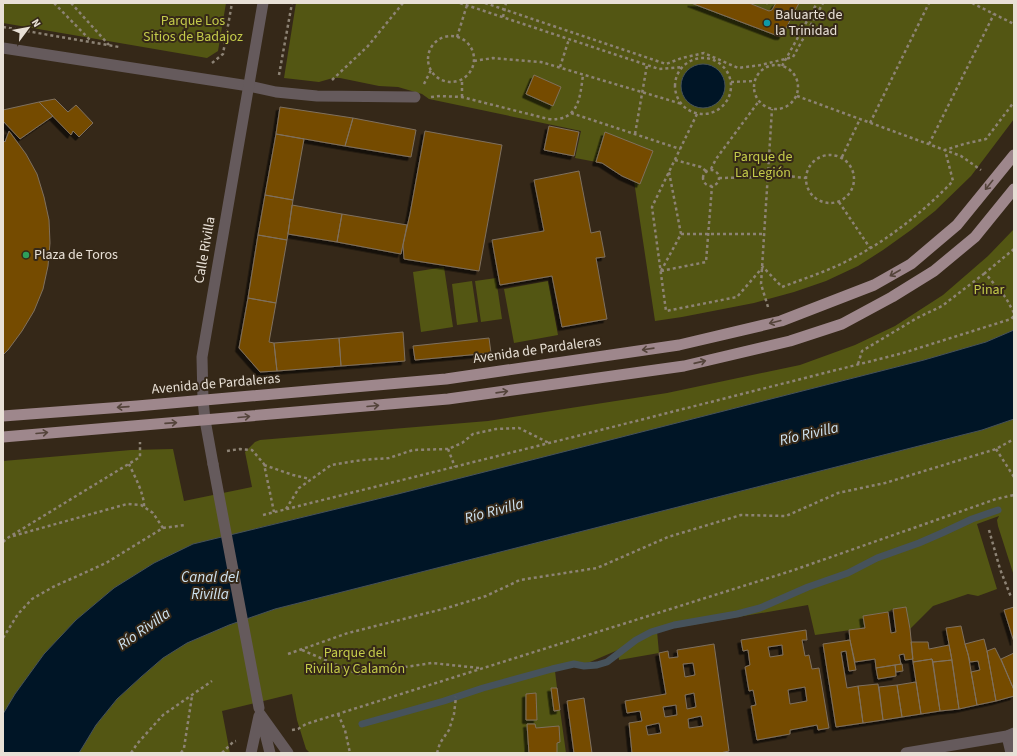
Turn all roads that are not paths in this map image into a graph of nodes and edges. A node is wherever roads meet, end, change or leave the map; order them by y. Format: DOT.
graph roads {
  1 [pos="263,3"];
  2 [pos="3,48"];
  3 [pos="249,86"];
  4 [pos="415,97"];
  5 [pos="1014,155"];
  6 [pos="1014,189"];
  7 [pos="203,400"];
  8 [pos="3,416"];
  9 [pos="205,420"];
  10 [pos="3,437"];
  11 [pos="259,711"];
  12 [pos="1010,735"];
  13 [pos="251,753"];
  14 [pos="270,753"];
  15 [pos="288,753"];
  16 [pos="906,753"];
  17 [pos="1011,753"];
  1 -- 3 [label="street, Calle Rivilla"];
  2 -- 3 [label="street"];
  3 -- 4 [label="street"];
  3 -- 7 [label="street, Calle Rivilla"];
  5 -- 7 [label="main road, Avenida de Pardaleras, one-way"];
  9 -- 6 [label="main road, one-way"];
  7 -- 8 [label="main road, Avenida de Pardaleras, one-way"];
  7 -- 9 [label="street, Calle Rivilla"];
  10 -- 9 [label="main road, one-way"];
  9 -- 11 [label="street, Calle Rivilla, bridge"];
  11 -- 13 [label="street"];
  11 -- 14 [label="street, Calle Rivilla"];
  11 -- 15 [label="street"];
  12 -- 16 [label="street"];
  12 -- 17 [label="street"];
}
